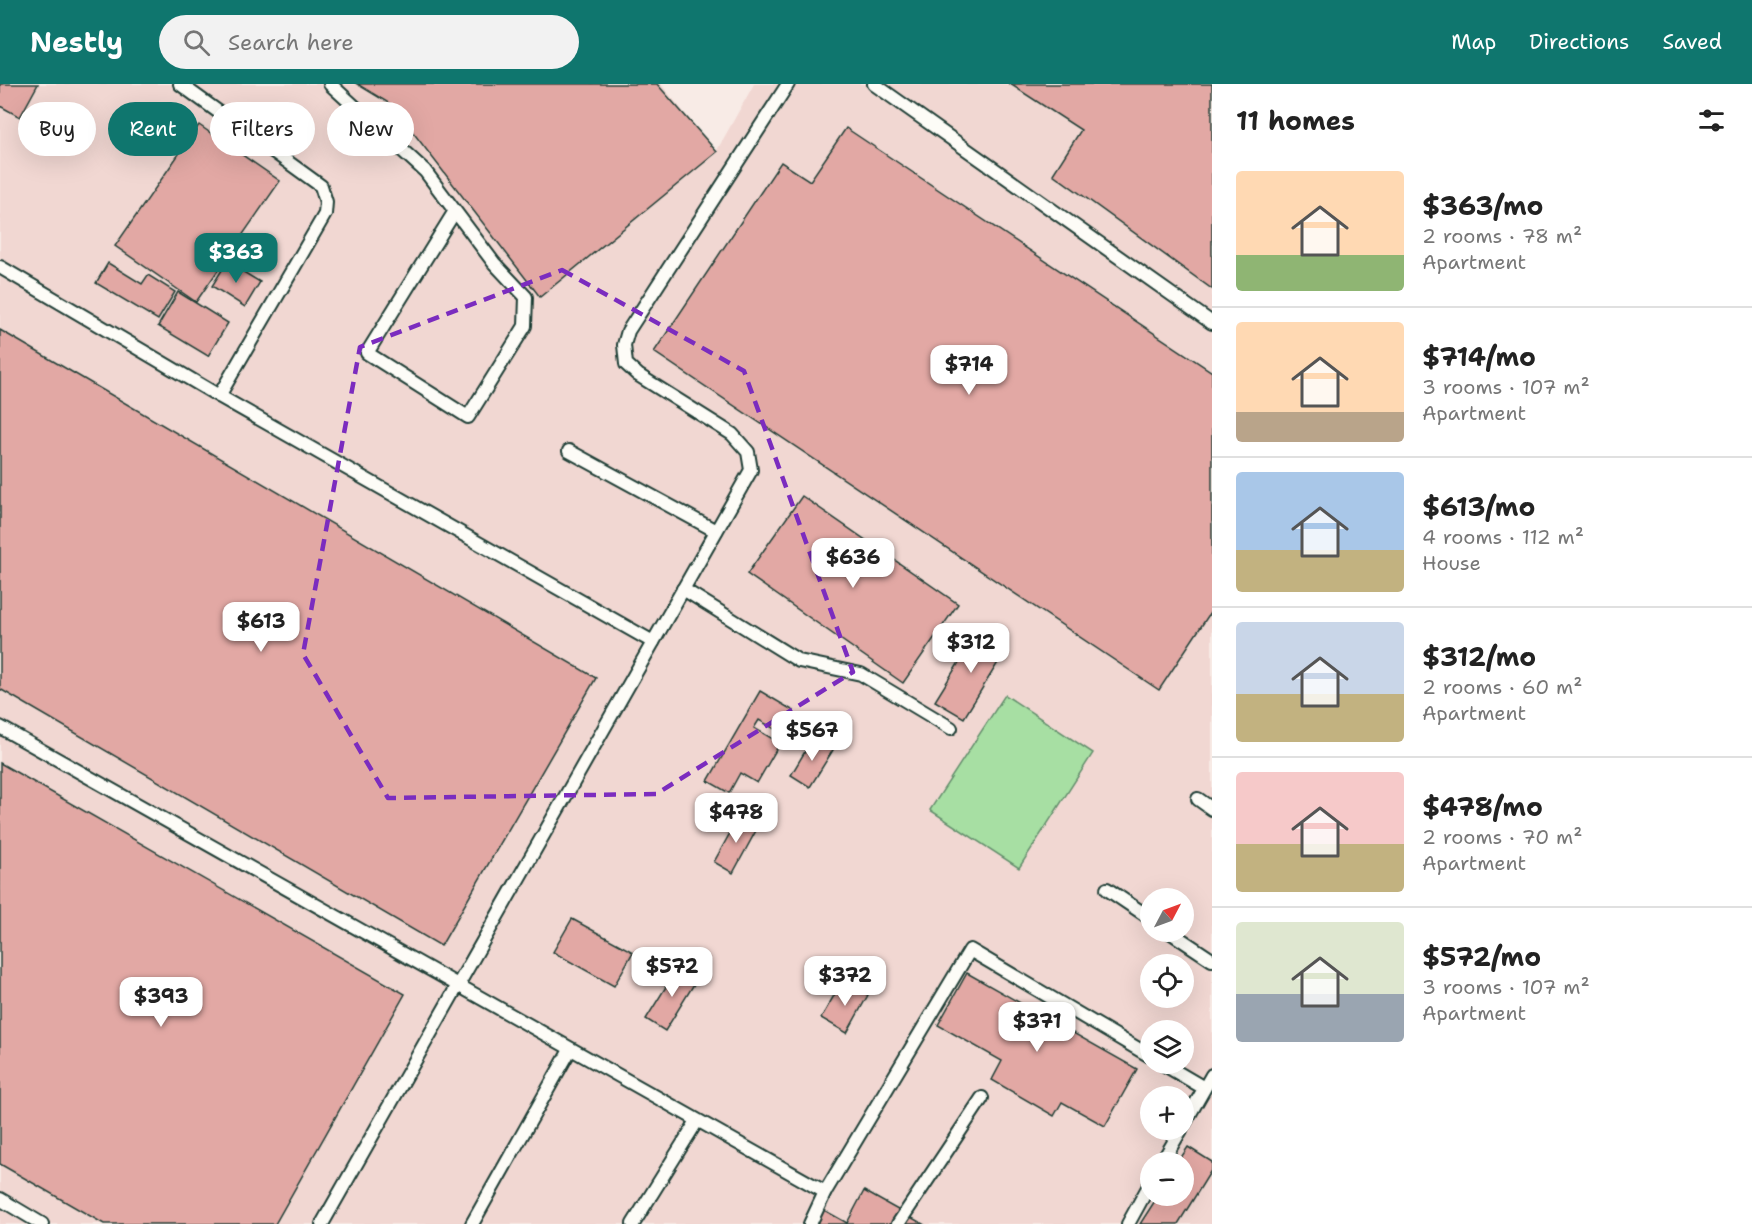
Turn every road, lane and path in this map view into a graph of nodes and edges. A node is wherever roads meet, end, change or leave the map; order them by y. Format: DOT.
graph roads {
  1 [pos="180,84"];
  2 [pos="330,84"];
  3 [pos="788,84"];
  4 [pos="874,84"];
  5 [pos="455,211"];
  6 [pos="0,267"];
  7 [pos="1212,323"];
  8 [pos="219,396"];
  9 [pos="569,451"];
  10 [pos="716,531"];
  11 [pos="683,589"];
  12 [pos="653,642"];
  13 [pos="0,727"];
  14 [pos="951,728"];
  15 [pos="1198,799"];
  16 [pos="1212,809"];
  17 [pos="1107,889"];
  18 [pos="1140,911"];
  19 [pos="1185,942"];
  20 [pos="1212,960"];
  21 [pos="457,987"];
  22 [pos="570,1050"];
  23 [pos="1140,1050"];
  24 [pos="1180,1074"];
  25 [pos="1212,1075"];
  26 [pos="1204,1088"];
  27 [pos="982,1098"];
  28 [pos="1194,1106"];
  29 [pos="697,1121"];
  30 [pos="825,1192"];
  31 [pos="0,1200"];
  32 [pos="1140,1202"];
  33 [pos="42,1224"];
  34 [pos="322,1224"];
  35 [pos="472,1224"];
  36 [pos="633,1224"];
  37 [pos="810,1224"];
  38 [pos="898,1224"];
  39 [pos="1128,1224"];
  1 -- 8 [label="lane"];
  2 -- 5 [label="lane"];
  3 -- 10 [label="lane"];
  4 -- 7 [label="lane"];
  5 -- 5 [label="lane"];
  6 -- 8 [label="lane"];
  8 -- 12 [label="lane"];
  9 -- 10 [label="lane"];
  10 -- 11 [label="lane"];
  11 -- 12 [label="lane"];
  11 -- 14 [label="lane"];
  12 -- 21 [label="lane"];
  13 -- 21 [label="lane"];
  15 -- 16 [label="lane"];
  17 -- 18 [label="lane"];
  19 -- 20 [label="lane"];
  21 -- 22 [label="lane"];
  21 -- 34 [label="lane"];
  22 -- 29 [label="lane"];
  22 -- 35 [label="lane"];
  23 -- 30 [label="lane"];
  24 -- 26 [label="lane"];
  25 -- 26 [label="lane"];
  26 -- 28 [label="lane"];
  27 -- 38 [label="lane"];
  29 -- 30 [label="lane"];
  29 -- 36 [label="lane"];
  30 -- 37 [label="lane"];
  31 -- 33 [label="lane"];
  32 -- 39 [label="lane"];
}
